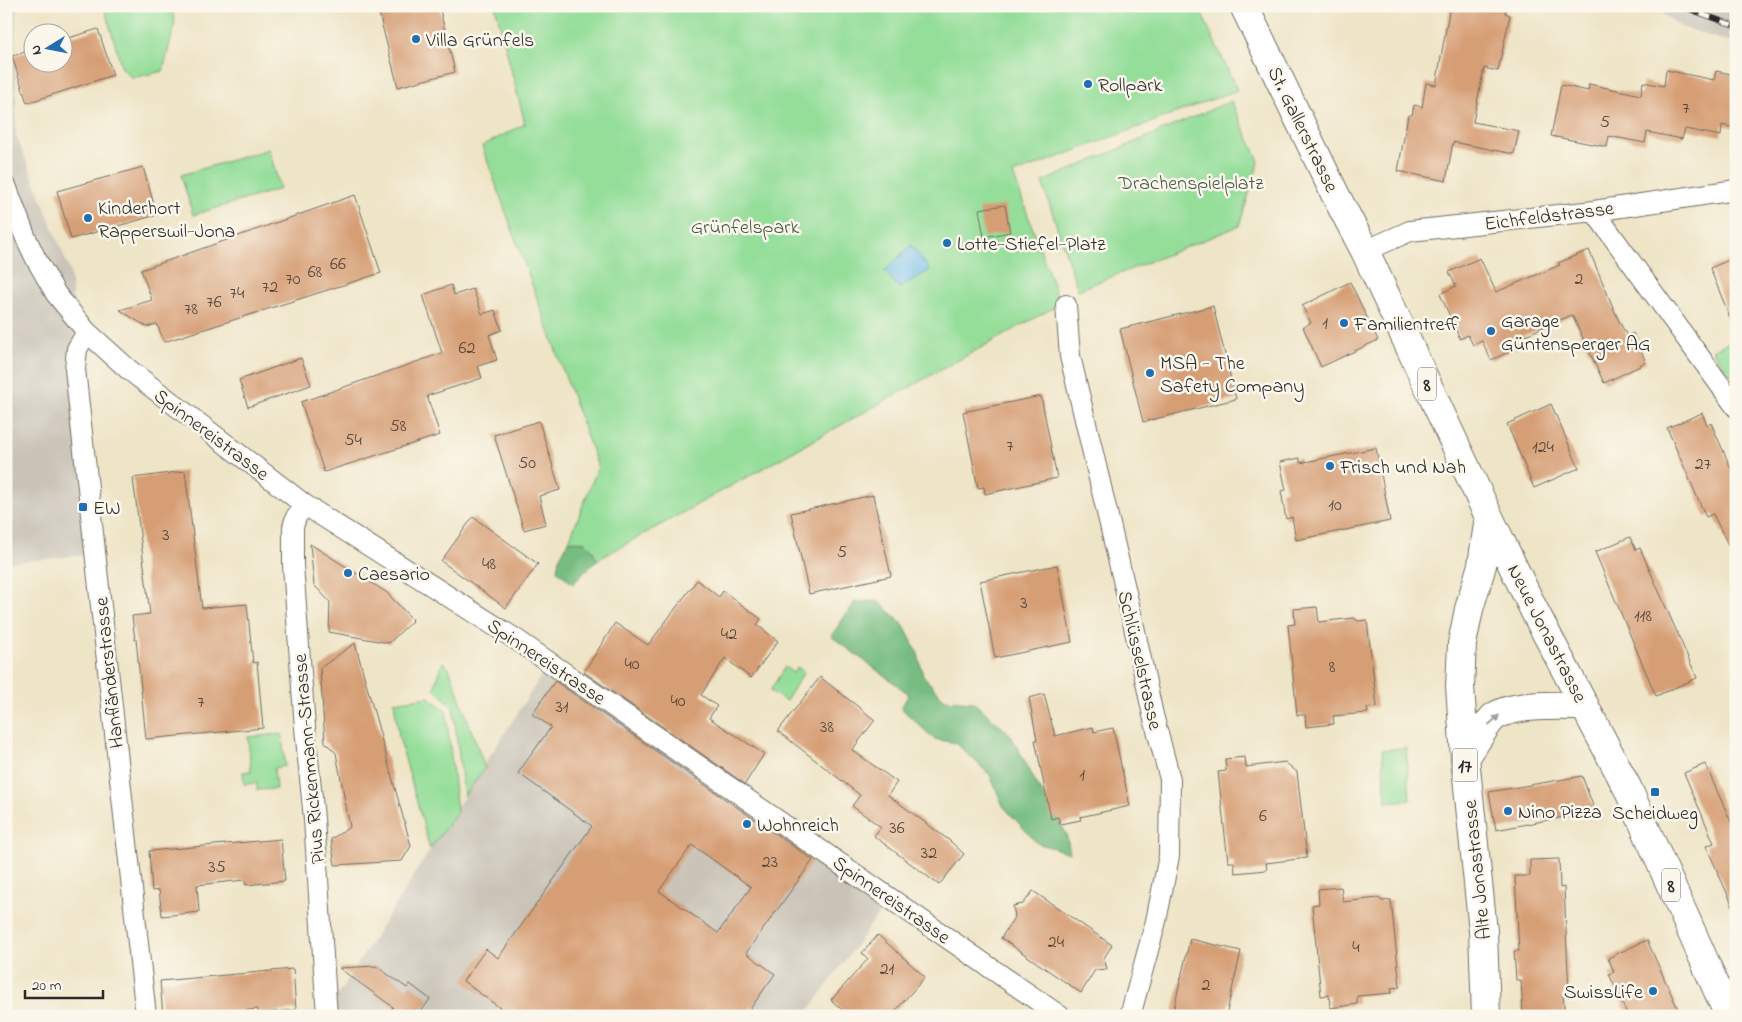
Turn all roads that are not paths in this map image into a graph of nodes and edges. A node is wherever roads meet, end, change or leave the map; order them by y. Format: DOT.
graph roads {
  1 [pos="1244,6"];
  2 [pos="6,187"];
  3 [pos="1736,190"];
  4 [pos="1594,211"];
  5 [pos="1365,251"];
  6 [pos="1066,305"];
  7 [pos="87,332"];
  8 [pos="1736,407"];
  9 [pos="305,505"];
  10 [pos="1489,517"];
  11 [pos="1585,706"];
  12 [pos="1465,758"];
  13 [pos="146,1016"];
  14 [pos="328,1016"];
  15 [pos="1060,1016"];
  16 [pos="1130,1016"];
  17 [pos="1486,1016"];
  18 [pos="1729,1016"];
  1 -- 5 [label="main road, St. Gallerstrasse / 8"];
  2 -- 7 [label="street, Spinnereistrasse"];
  3 -- 4 [label="street, Eichfeldstrasse"];
  4 -- 5 [label="street, Eichfeldstrasse"];
  4 -- 8 [label="street"];
  5 -- 10 [label="main road, Neue Jonastrasse / 8"];
  6 -- 16 [label="street, Schlüsselstrasse"];
  7 -- 9 [label="street, Spinnereistrasse"];
  7 -- 13 [label="street, Hanfländerstrasse"];
  9 -- 14 [label="street, Pius Rickenmann-Strasse"];
  9 -- 15 [label="street, Spinnereistrasse"];
  10 -- 11 [label="main road, Neue Jonastrasse / 8"];
  10 -- 12 [label="main road, Alte Jonastrasse / 17"];
  12 -- 11 [label="main road, one-way"];
  11 -- 18 [label="main road, Neue Jonastrasse / 8"];
  12 -- 17 [label="main road, Alte Jonastrasse / 17"];
}
